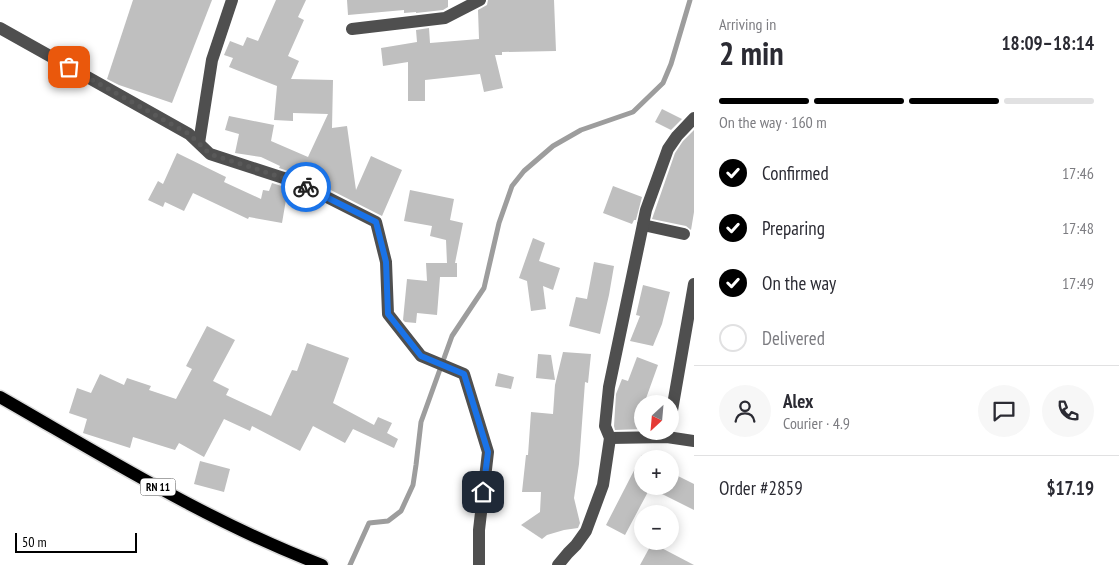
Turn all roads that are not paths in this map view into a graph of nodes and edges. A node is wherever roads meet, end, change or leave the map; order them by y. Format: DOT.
graph roads {
  1 [pos="232,0"];
  2 [pos="480,0"];
  3 [pos="0,28"];
  4 [pos="352,29"];
  5 [pos="694,118"];
  6 [pos="199,143"];
  7 [pos="643,225"];
  8 [pos="684,234"];
  9 [pos="694,289"];
  10 [pos="675,395"];
  11 [pos="0,397"];
  12 [pos="634,436"];
  13 [pos="679,437"];
  14 [pos="610,438"];
  15 [pos="694,441"];
  16 [pos="322,565"];
  17 [pos="478,565"];
  18 [pos="558,565"];
  1 -- 6 [label="street"];
  2 -- 4 [label="street"];
  3 -- 6 [label="street"];
  5 -- 7 [label="street"];
  6 -- 17 [label="street"];
  7 -- 8 [label="street"];
  7 -- 14 [label="street"];
  9 -- 10 [label="street"];
  11 -- 16 [label="main road, RN 11"];
  12 -- 14 [label="street"];
  13 -- 15 [label="street"];
  14 -- 18 [label="street"];
}
